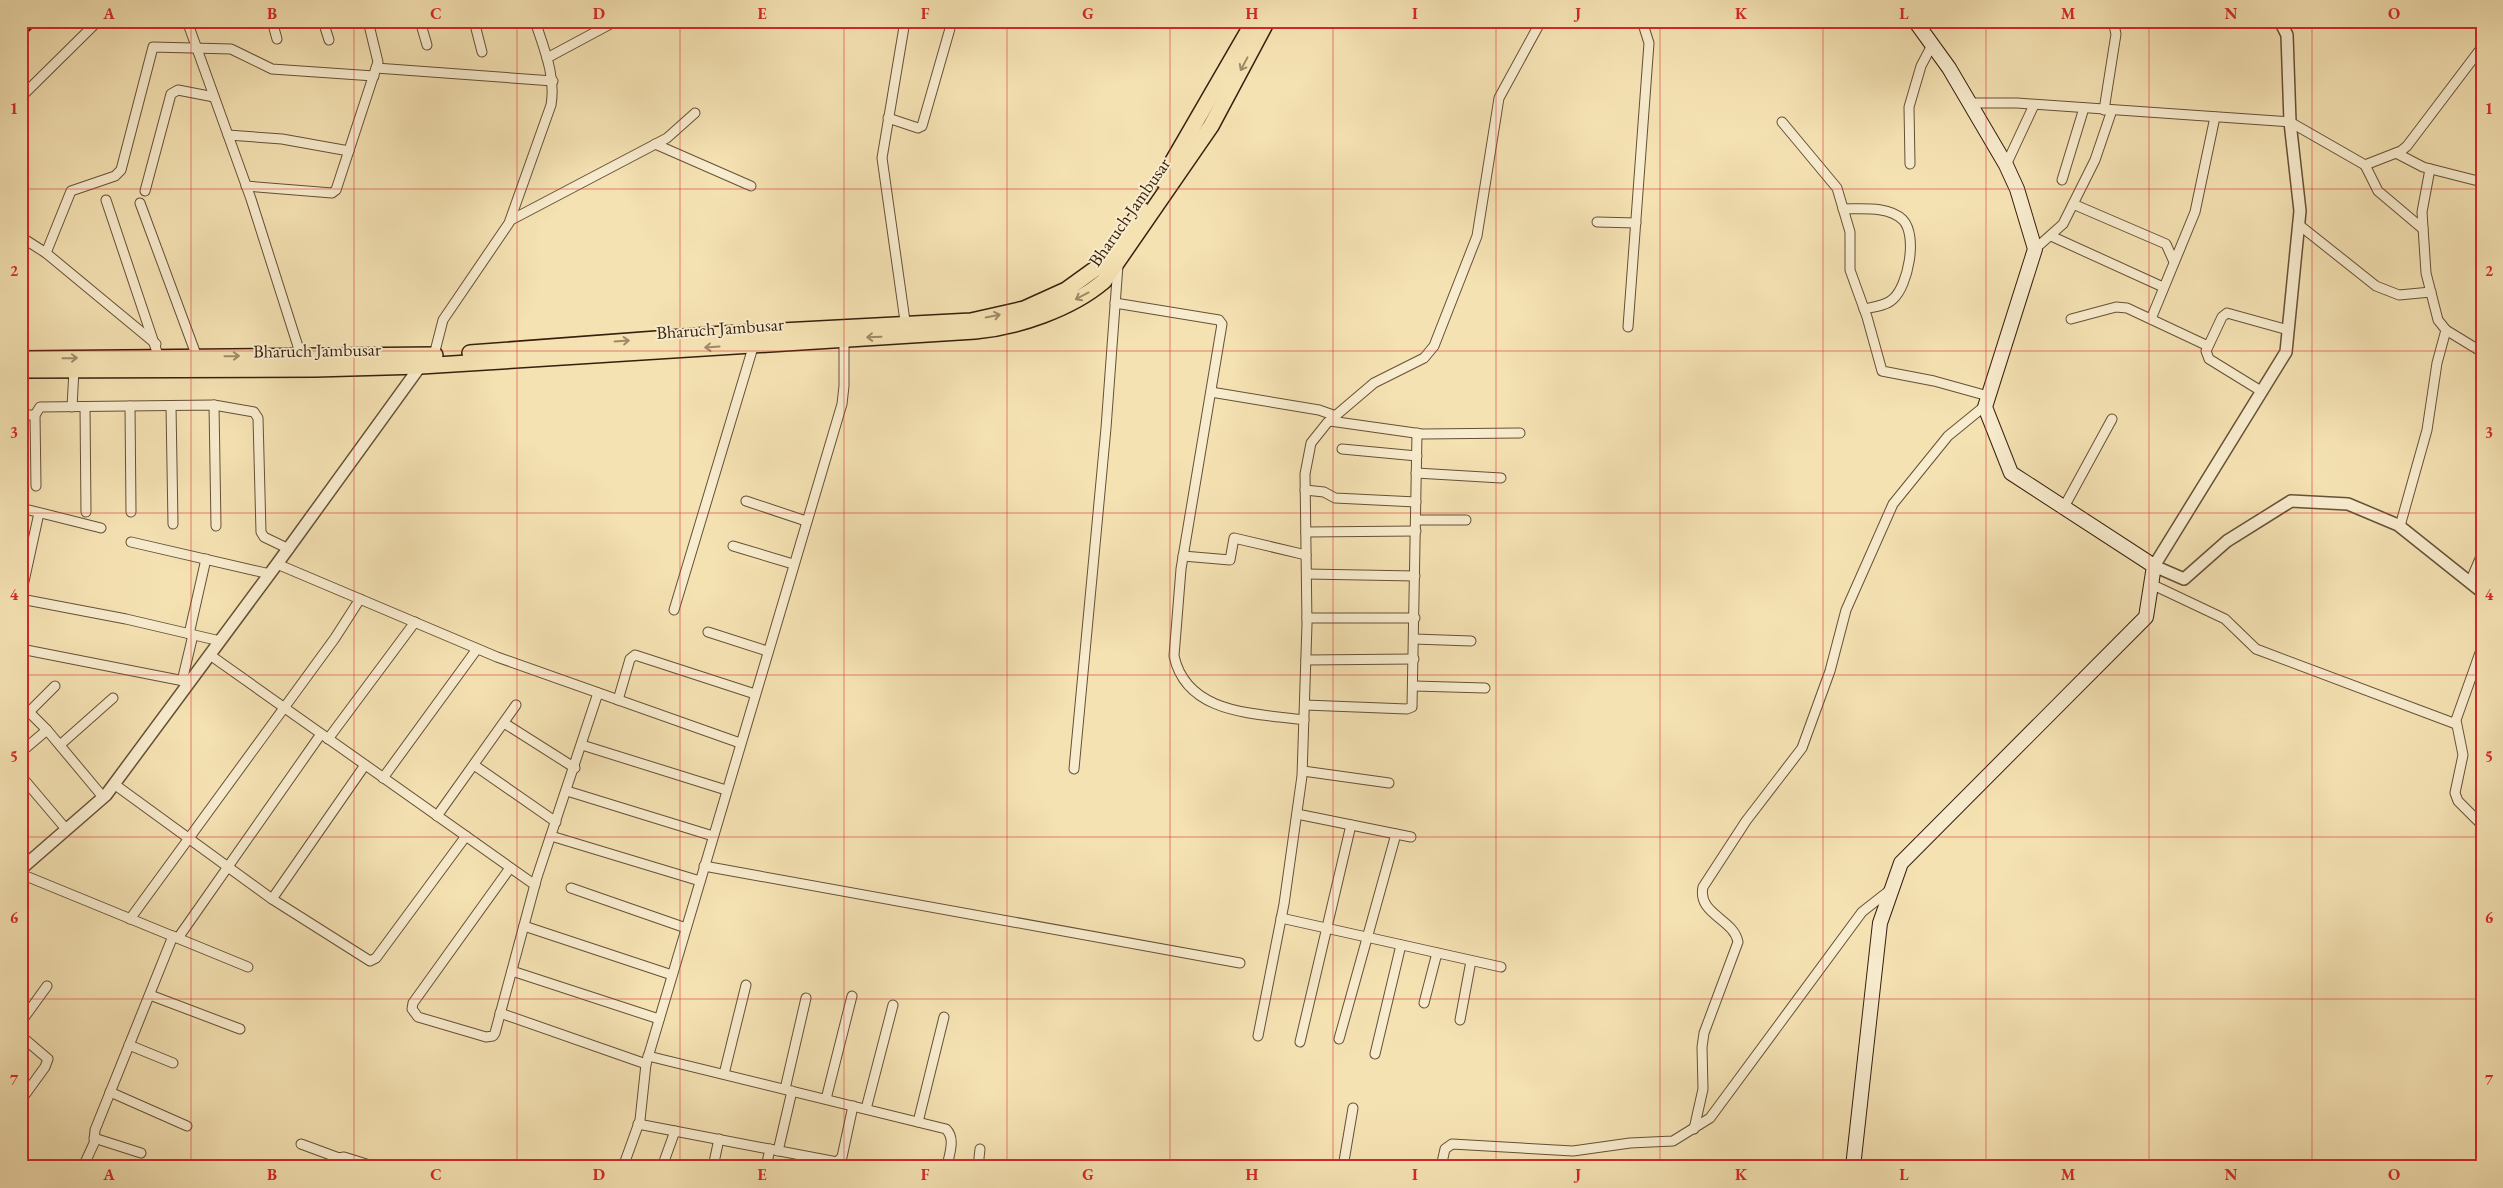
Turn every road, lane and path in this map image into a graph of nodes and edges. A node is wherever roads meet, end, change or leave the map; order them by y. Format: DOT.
graph roads {
  1 [pos="98,21"];
  2 [pos="187,21"];
  3 [pos="272,21"];
  4 [pos="323,21"];
  5 [pos="368,21"];
  6 [pos="420,21"];
  7 [pos="474,21"];
  8 [pos="535,21"];
  9 [pos="616,21"];
  10 [pos="905,21"];
  11 [pos="1254,21"];
  12 [pos="1267,21"];
  13 [pos="1541,21"];
  14 [pos="1642,21"];
  15 [pos="1915,21"];
  16 [pos="2113,21"];
  17 [pos="2280,21"];
  18 [pos="2290,21"];
  19 [pos="951,25"];
  20 [pos="2287,35"];
  21 [pos="277,39"];
  22 [pos="329,40"];
  23 [pos="428,45"];
  24 [pos="1932,45"];
  25 [pos="2482,47"];
  26 [pos="196,48"];
  27 [pos="482,52"];
  28 [pos="547,58"];
  29 [pos="375,72"];
  30 [pos="553,82"];
  31 [pos="21,97"];
  32 [pos="214,97"];
  33 [pos="1969,103"];
  34 [pos="2034,106"];
  35 [pos="2084,108"];
  36 [pos="2108,110"];
  37 [pos="696,113"];
  38 [pos="2215,117"];
  39 [pos="888,118"];
  40 [pos="1782,122"];
  41 [pos="2290,122"];
  42 [pos="228,135"];
  43 [pos="655,144"];
  44 [pos="349,151"];
  45 [pos="2396,153"];
  46 [pos="1910,164"];
  47 [pos="2006,165"];
  48 [pos="2365,165"];
  49 [pos="2430,169"];
  50 [pos="2062,180"];
  51 [pos="2482,182"];
  52 [pos="246,186"];
  53 [pos="751,186"];
  54 [pos="145,191"];
  55 [pos="106,200"];
  56 [pos="140,203"];
  57 [pos="2072,204"];
  58 [pos="1844,209"];
  59 [pos="511,220"];
  60 [pos="1597,222"];
  61 [pos="1636,223"];
  62 [pos="2298,224"];
  63 [pos="2423,229"];
  64 [pos="2051,236"];
  65 [pos="21,237"];
  66 [pos="2036,249"];
  67 [pos="46,253"];
  68 [pos="1118,262"];
  69 [pos="2174,262"];
  70 [pos="1097,267"];
  71 [pos="1104,281"];
  72 [pos="2163,287"];
  73 [pos="2431,292"];
  74 [pos="1116,303"];
  75 [pos="1864,309"];
  76 [pos="2071,319"];
  77 [pos="2150,319"];
  78 [pos="1628,327"];
  79 [pos="907,330"];
  80 [pos="2288,330"];
  81 [pos="2446,330"];
  82 [pos="844,332"];
  83 [pos="754,344"];
  84 [pos="2208,346"];
  85 [pos="598,349"];
  86 [pos="2482,352"];
  87 [pos="159,357"];
  88 [pos="197,357"];
  89 [pos="21,359"];
  90 [pos="427,359"];
  91 [pos="302,362"];
  92 [pos="21,370"];
  93 [pos="74,370"];
  94 [pos="2261,391"];
  95 [pos="1211,392"];
  96 [pos="1987,400"];
  97 [pos="214,405"];
  98 [pos="130,406"];
  99 [pos="171,406"];
  100 [pos="72,407"];
  101 [pos="85,407"];
  102 [pos="21,415"];
  103 [pos="35,415"];
  104 [pos="1333,418"];
  105 [pos="2112,419"];
  106 [pos="1417,433"];
  107 [pos="1520,433"];
  108 [pos="1342,448"];
  109 [pos="1417,456"];
  110 [pos="1416,473"];
  111 [pos="1501,478"];
  112 [pos="36,486"];
  113 [pos="1305,490"];
  114 [pos="746,501"];
  115 [pos="1416,502"];
  116 [pos="21,508"];
  117 [pos="2064,508"];
  118 [pos="86,512"];
  119 [pos="131,512"];
  120 [pos="39,513"];
  121 [pos="1416,520"];
  122 [pos="1466,520"];
  123 [pos="806,521"];
  124 [pos="174,524"];
  125 [pos="216,526"];
  126 [pos="2400,526"];
  127 [pos="101,528"];
  128 [pos="1416,531"];
  129 [pos="1306,532"];
  130 [pos="131,542"];
  131 [pos="734,546"];
  132 [pos="289,548"];
  133 [pos="2482,554"];
  134 [pos="1306,555"];
  135 [pos="1182,556"];
  136 [pos="206,559"];
  137 [pos="793,564"];
  138 [pos="2154,566"];
  139 [pos="274,569"];
  140 [pos="1307,574"];
  141 [pos="1415,576"];
  142 [pos="2470,582"];
  143 [pos="2151,584"];
  144 [pos="2482,592"];
  145 [pos="21,595"];
  146 [pos="21,599"];
  147 [pos="360,599"];
  148 [pos="674,610"];
  149 [pos="1307,618"];
  150 [pos="1415,618"];
  151 [pos="415,622"];
  152 [pos="708,632"];
  153 [pos="191,635"];
  154 [pos="1414,639"];
  155 [pos="220,641"];
  156 [pos="1471,641"];
  157 [pos="2482,647"];
  158 [pos="477,648"];
  159 [pos="21,649"];
  160 [pos="767,651"];
  161 [pos="210,655"];
  162 [pos="1414,659"];
  163 [pos="1306,660"];
  164 [pos="186,682"];
  165 [pos="55,686"];
  166 [pos="1414,686"];
  167 [pos="1485,688"];
  168 [pos="598,693"];
  169 [pos="755,694"];
  170 [pos="113,698"];
  171 [pos="618,700"];
  172 [pos="21,704"];
  173 [pos="516,705"];
  174 [pos="1305,705"];
  175 [pos="284,707"];
  176 [pos="29,712"];
  177 [pos="1304,720"];
  178 [pos="504,723"];
  179 [pos="2456,724"];
  180 [pos="47,730"];
  181 [pos="324,736"];
  182 [pos="740,743"];
  183 [pos="60,745"];
  184 [pos="582,745"];
  185 [pos="21,752"];
  186 [pos="365,765"];
  187 [pos="474,765"];
  188 [pos="575,768"];
  189 [pos="1074,769"];
  190 [pos="1303,771"];
  191 [pos="21,776"];
  192 [pos="383,778"];
  193 [pos="1389,783"];
  194 [pos="114,784"];
  195 [pos="726,790"];
  196 [pos="567,791"];
  197 [pos="103,797"];
  198 [pos="1297,814"];
  199 [pos="437,816"];
  200 [pos="556,822"];
  201 [pos="1351,825"];
  202 [pos="2482,825"];
  203 [pos="66,829"];
  204 [pos="1396,834"];
  205 [pos="466,836"];
  206 [pos="551,836"];
  207 [pos="713,836"];
  208 [pos="1411,837"];
  209 [pos="188,839"];
  210 [pos="24,862"];
  211 [pos="226,866"];
  212 [pos="704,866"];
  213 [pos="510,868"];
  214 [pos="21,874"];
  215 [pos="700,881"];
  216 [pos="535,885"];
  217 [pos="571,888"];
  218 [pos="1892,888"];
  219 [pos="272,899"];
  220 [pos="1282,918"];
  221 [pos="130,919"];
  222 [pos="524,926"];
  223 [pos="686,928"];
  224 [pos="1326,928"];
  225 [pos="176,937"];
  226 [pos="1367,938"];
  227 [pos="1400,945"];
  228 [pos="1437,953"];
  229 [pos="1471,961"];
  230 [pos="1240,963"];
  231 [pos="248,966"];
  232 [pos="1501,967"];
  233 [pos="512,971"];
  234 [pos="672,975"];
  235 [pos="746,985"];
  236 [pos="47,986"];
  237 [pos="150,995"];
  238 [pos="852,996"];
  239 [pos="806,998"];
  240 [pos="1424,1003"];
  241 [pos="893,1005"];
  242 [pos="500,1013"];
  243 [pos="944,1017"];
  244 [pos="659,1019"];
  245 [pos="1460,1020"];
  246 [pos="21,1022"];
  247 [pos="240,1029"];
  248 [pos="21,1036"];
  249 [pos="1258,1036"];
  250 [pos="1339,1039"];
  251 [pos="1300,1042"];
  252 [pos="129,1045"];
  253 [pos="1375,1054"];
  254 [pos="647,1060"];
  255 [pos="173,1064"];
  256 [pos="724,1074"];
  257 [pos="788,1090"];
  258 [pos="110,1092"];
  259 [pos="826,1099"];
  260 [pos="21,1100"];
  261 [pos="853,1106"];
  262 [pos="1353,1108"];
  263 [pos="866,1109"];
  264 [pos="918,1122"];
  265 [pos="638,1124"];
  266 [pos="187,1126"];
  267 [pos="1694,1129"];
  268 [pos="675,1131"];
  269 [pos="94,1138"];
  270 [pos="718,1140"];
  271 [pos="301,1144"];
  272 [pos="980,1149"];
  273 [pos="774,1150"];
  274 [pos="141,1153"];
  275 [pos="339,1158"];
  276 [pos="830,1163"];
  277 [pos="84,1167"];
  278 [pos="333,1167"];
  279 [pos="376,1167"];
  280 [pos="623,1167"];
  281 [pos="662,1167"];
  282 [pos="713,1167"];
  283 [pos="766,1167"];
  284 [pos="846,1167"];
  285 [pos="947,1167"];
  286 [pos="978,1167"];
  287 [pos="1343,1167"];
  288 [pos="1441,1167"];
  289 [pos="1853,1167"];
  1 -- 31 [label="street"];
  2 -- 26 [label="street"];
  3 -- 21 [label="street"];
  4 -- 22 [label="street"];
  5 -- 29 [label="street"];
  6 -- 23 [label="street"];
  7 -- 27 [label="street"];
  8 -- 28 [label="street"];
  9 -- 28 [label="street"];
  10 -- 39 [label="street"];
  11 -- 70 [label="main road, Bharuch Jambusar"];
  12 -- 68 [label="main road, Bharuch Jambusar, one-way"];
  13 -- 104 [label="street"];
  14 -- 61 [label="street"];
  15 -- 24 [label="main road"];
  16 -- 36 [label="street"];
  17 -- 20 [label="street"];
  18 -- 20 [label="street"];
  19 -- 39 [label="street"];
  20 -- 41 [label="street"];
  24 -- 33 [label="main road"];
  24 -- 46 [label="street"];
  25 -- 45 [label="street"];
  26 -- 29 [label="street"];
  26 -- 32 [label="street"];
  26 -- 67 [label="street"];
  28 -- 30 [label="street"];
  29 -- 30 [label="street"];
  29 -- 44 [label="street"];
  30 -- 59 [label="street"];
  32 -- 42 [label="street"];
  32 -- 54 [label="street"];
  33 -- 34 [label="street"];
  33 -- 47 [label="main road"];
  34 -- 35 [label="street"];
  34 -- 47 [label="street"];
  35 -- 36 [label="street"];
  35 -- 50 [label="street"];
  36 -- 38 [label="street"];
  36 -- 57 [label="street"];
  37 -- 43 [label="street"];
  38 -- 41 [label="street"];
  38 -- 69 [label="street"];
  39 -- 79 [label="street"];
  40 -- 58 [label="street"];
  41 -- 48 [label="street"];
  41 -- 62 [label="street"];
  42 -- 44 [label="street"];
  42 -- 52 [label="street"];
  43 -- 53 [label="street"];
  43 -- 59 [label="street"];
  44 -- 52 [label="street"];
  45 -- 48 [label="street"];
  45 -- 49 [label="street"];
  47 -- 66 [label="main road"];
  48 -- 63 [label="street"];
  49 -- 51 [label="street"];
  49 -- 63 [label="street"];
  52 -- 91 [label="street"];
  55 -- 87 [label="street"];
  56 -- 88 [label="street"];
  57 -- 64 [label="street"];
  57 -- 69 [label="street"];
  58 -- 75 [label="street"];
  58 -- 75 [label="street"];
  59 -- 90 [label="street"];
  60 -- 61 [label="street"];
  61 -- 78 [label="street"];
  62 -- 73 [label="street"];
  62 -- 80 [label="street"];
  63 -- 73 [label="street"];
  64 -- 66 [label="street"];
  64 -- 72 [label="street"];
  65 -- 67 [label="street"];
  66 -- 96 [label="main road"];
  67 -- 87 [label="street"];
  68 -- 71 [label="main road, Bharuch Jambusar"];
  68 -- 74 [label="street"];
  69 -- 72 [label="street"];
  70 -- 71 [label="main road"];
  79 -- 70 [label="main road, Bharuch Jambusar, one-way"];
  71 -- 79 [label="main road, Bharuch Jambusar, one-way"];
  72 -- 77 [label="street"];
  73 -- 81 [label="street"];
  74 -- 95 [label="street"];
  74 -- 189 [label="street"];
  75 -- 96 [label="street"];
  76 -- 77 [label="street"];
  77 -- 84 [label="street"];
  79 -- 82 [label="main road, Bharuch Jambusar"];
  80 -- 84 [label="street"];
  80 -- 94 [label="street"];
  81 -- 86 [label="street"];
  81 -- 126 [label="street"];
  82 -- 83 [label="main road, Bharuch Jambusar"];
  85 -- 82 [label="main road, Bharuch Jambusar, one-way"];
  82 -- 123 [label="street"];
  83 -- 85 [label="main road, Bharuch Jambusar, one-way"];
  83 -- 148 [label="street"];
  84 -- 94 [label="street"];
  85 -- 90 [label="main road, Bharuch Jambusar"];
  87 -- 88 [label="main road, Bharuch Jambusar"];
  89 -- 87 [label="main road, Bharuch Jambusar, one-way"];
  87 -- 91 [label="main road, Bharuch Jambusar"];
  87 -- 93 [label="main road, Bharuch Jambusar"];
  88 -- 91 [label="main road, Bharuch Jambusar, one-way"];
  90 -- 91 [label="main road, Bharuch Jambusar"];
  90 -- 132 [label="street"];
  92 -- 93 [label="main road, Bharuch Jambusar"];
  93 -- 100 [label="street"];
  94 -- 138 [label="street"];
  95 -- 104 [label="street"];
  95 -- 135 [label="street"];
  96 -- 117 [label="main road"];
  96 -- 267 [label="street"];
  97 -- 99 [label="street"];
  97 -- 125 [label="street"];
  97 -- 132 [label="street"];
  98 -- 99 [label="street"];
  98 -- 101 [label="street"];
  98 -- 119 [label="street"];
  99 -- 124 [label="street"];
  100 -- 101 [label="street"];
  100 -- 103 [label="street"];
  101 -- 118 [label="street"];
  102 -- 103 [label="street"];
  103 -- 112 [label="street"];
  104 -- 106 [label="street"];
  104 -- 113 [label="street"];
  105 -- 117 [label="street"];
  106 -- 107 [label="street"];
  106 -- 109 [label="street"];
  108 -- 109 [label="street"];
  109 -- 110 [label="street"];
  110 -- 111 [label="street"];
  110 -- 115 [label="street"];
  113 -- 115 [label="street"];
  113 -- 129 [label="street"];
  114 -- 123 [label="street"];
  115 -- 121 [label="street"];
  116 -- 120 [label="street"];
  117 -- 138 [label="main road"];
  120 -- 127 [label="street"];
  120 -- 145 [label="street"];
  121 -- 122 [label="street"];
  121 -- 128 [label="street"];
  123 -- 137 [label="street"];
  126 -- 138 [label="street"];
  126 -- 142 [label="street"];
  128 -- 129 [label="street"];
  128 -- 141 [label="street"];
  129 -- 134 [label="street"];
  130 -- 136 [label="street"];
  131 -- 137 [label="street"];
  132 -- 139 [label="street"];
  133 -- 142 [label="street"];
  134 -- 135 [label="street"];
  134 -- 140 [label="street"];
  135 -- 177 [label="street"];
  136 -- 139 [label="street"];
  136 -- 153 [label="street"];
  137 -- 160 [label="street"];
  138 -- 143 [label="main road"];
  139 -- 147 [label="street"];
  139 -- 155 [label="street"];
  140 -- 141 [label="street"];
  140 -- 149 [label="street"];
  141 -- 150 [label="street"];
  142 -- 144 [label="street"];
  143 -- 179 [label="street"];
  143 -- 218 [label="main road"];
  146 -- 153 [label="street"];
  147 -- 151 [label="street"];
  147 -- 175 [label="street"];
  149 -- 150 [label="street"];
  149 -- 163 [label="street"];
  150 -- 154 [label="street"];
  151 -- 158 [label="street"];
  151 -- 181 [label="street"];
  152 -- 160 [label="street"];
  153 -- 155 [label="street"];
  153 -- 164 [label="street"];
  154 -- 156 [label="street"];
  154 -- 162 [label="street"];
  155 -- 161 [label="street"];
  157 -- 179 [label="street"];
  158 -- 168 [label="street"];
  158 -- 192 [label="street"];
  159 -- 164 [label="street"];
  160 -- 169 [label="street"];
  161 -- 164 [label="street"];
  161 -- 175 [label="street"];
  162 -- 163 [label="street"];
  162 -- 166 [label="street"];
  163 -- 174 [label="street"];
  164 -- 194 [label="street"];
  165 -- 176 [label="street"];
  166 -- 167 [label="street"];
  166 -- 174 [label="street"];
  168 -- 171 [label="street"];
  168 -- 184 [label="street"];
  169 -- 171 [label="street"];
  169 -- 182 [label="street"];
  170 -- 183 [label="street"];
  171 -- 182 [label="street"];
  172 -- 176 [label="street"];
  173 -- 178 [label="street"];
  174 -- 177 [label="street"];
  175 -- 181 [label="street"];
  175 -- 209 [label="street"];
  176 -- 180 [label="street"];
  177 -- 190 [label="street"];
  178 -- 187 [label="street"];
  178 -- 188 [label="street"];
  179 -- 202 [label="street"];
  180 -- 183 [label="street"];
  180 -- 185 [label="street"];
  181 -- 186 [label="street"];
  181 -- 211 [label="street"];
  182 -- 195 [label="street"];
  183 -- 197 [label="street"];
  184 -- 188 [label="street"];
  184 -- 195 [label="street"];
  186 -- 192 [label="street"];
  186 -- 219 [label="street"];
  187 -- 199 [label="street"];
  187 -- 200 [label="street"];
  188 -- 196 [label="street"];
  190 -- 193 [label="street"];
  190 -- 198 [label="street"];
  191 -- 203 [label="street"];
  192 -- 199 [label="street"];
  194 -- 197 [label="street"];
  194 -- 209 [label="street"];
  195 -- 207 [label="street"];
  196 -- 200 [label="street"];
  196 -- 207 [label="street"];
  197 -- 203 [label="street"];
  198 -- 201 [label="street"];
  198 -- 220 [label="street"];
  199 -- 205 [label="street"];
  200 -- 206 [label="street"];
  201 -- 204 [label="street"];
  201 -- 224 [label="street"];
  203 -- 210 [label="street"];
  204 -- 208 [label="street"];
  204 -- 226 [label="street"];
  205 -- 213 [label="street"];
  205 -- 219 [label="street"];
  206 -- 215 [label="street"];
  206 -- 216 [label="street"];
  207 -- 212 [label="street"];
  209 -- 211 [label="street"];
  209 -- 221 [label="street"];
  211 -- 219 [label="street"];
  211 -- 225 [label="street"];
  212 -- 215 [label="street"];
  212 -- 230 [label="street"];
  213 -- 216 [label="street"];
  213 -- 242 [label="street"];
  214 -- 221 [label="street"];
  215 -- 223 [label="street"];
  216 -- 222 [label="street"];
  217 -- 223 [label="street"];
  218 -- 267 [label="street"];
  218 -- 289 [label="main road"];
  220 -- 224 [label="street"];
  220 -- 249 [label="street"];
  221 -- 225 [label="street"];
  222 -- 233 [label="street"];
  222 -- 234 [label="street"];
  223 -- 234 [label="street"];
  224 -- 226 [label="street"];
  224 -- 251 [label="street"];
  225 -- 231 [label="street"];
  225 -- 237 [label="street"];
  226 -- 227 [label="street"];
  226 -- 250 [label="street"];
  227 -- 228 [label="street"];
  227 -- 253 [label="street"];
  228 -- 229 [label="street"];
  228 -- 240 [label="street"];
  229 -- 232 [label="street"];
  229 -- 245 [label="street"];
  233 -- 242 [label="street"];
  233 -- 244 [label="street"];
  234 -- 244 [label="street"];
  235 -- 256 [label="street"];
  236 -- 246 [label="street"];
  237 -- 247 [label="street"];
  237 -- 252 [label="street"];
  238 -- 259 [label="street"];
  239 -- 257 [label="street"];
  241 -- 263 [label="street"];
  242 -- 254 [label="street"];
  243 -- 264 [label="street"];
  244 -- 254 [label="street"];
  248 -- 260 [label="street"];
  252 -- 255 [label="street"];
  252 -- 258 [label="street"];
  254 -- 256 [label="street"];
  254 -- 265 [label="street"];
  256 -- 257 [label="street"];
  257 -- 259 [label="street"];
  257 -- 273 [label="street"];
  258 -- 266 [label="street"];
  258 -- 269 [label="street"];
  259 -- 261 [label="street"];
  261 -- 263 [label="street"];
  261 -- 276 [label="street"];
  262 -- 287 [label="street"];
  263 -- 264 [label="street"];
  264 -- 285 [label="street"];
  265 -- 268 [label="street"];
  265 -- 280 [label="street"];
  267 -- 288 [label="street"];
  268 -- 270 [label="street"];
  268 -- 281 [label="street"];
  269 -- 274 [label="street"];
  269 -- 277 [label="street"];
  270 -- 273 [label="street"];
  270 -- 282 [label="street"];
  271 -- 275 [label="street"];
  272 -- 286 [label="street"];
  273 -- 276 [label="street"];
  273 -- 283 [label="street"];
  275 -- 278 [label="street"];
  275 -- 279 [label="street"];
  276 -- 284 [label="street"];
}
